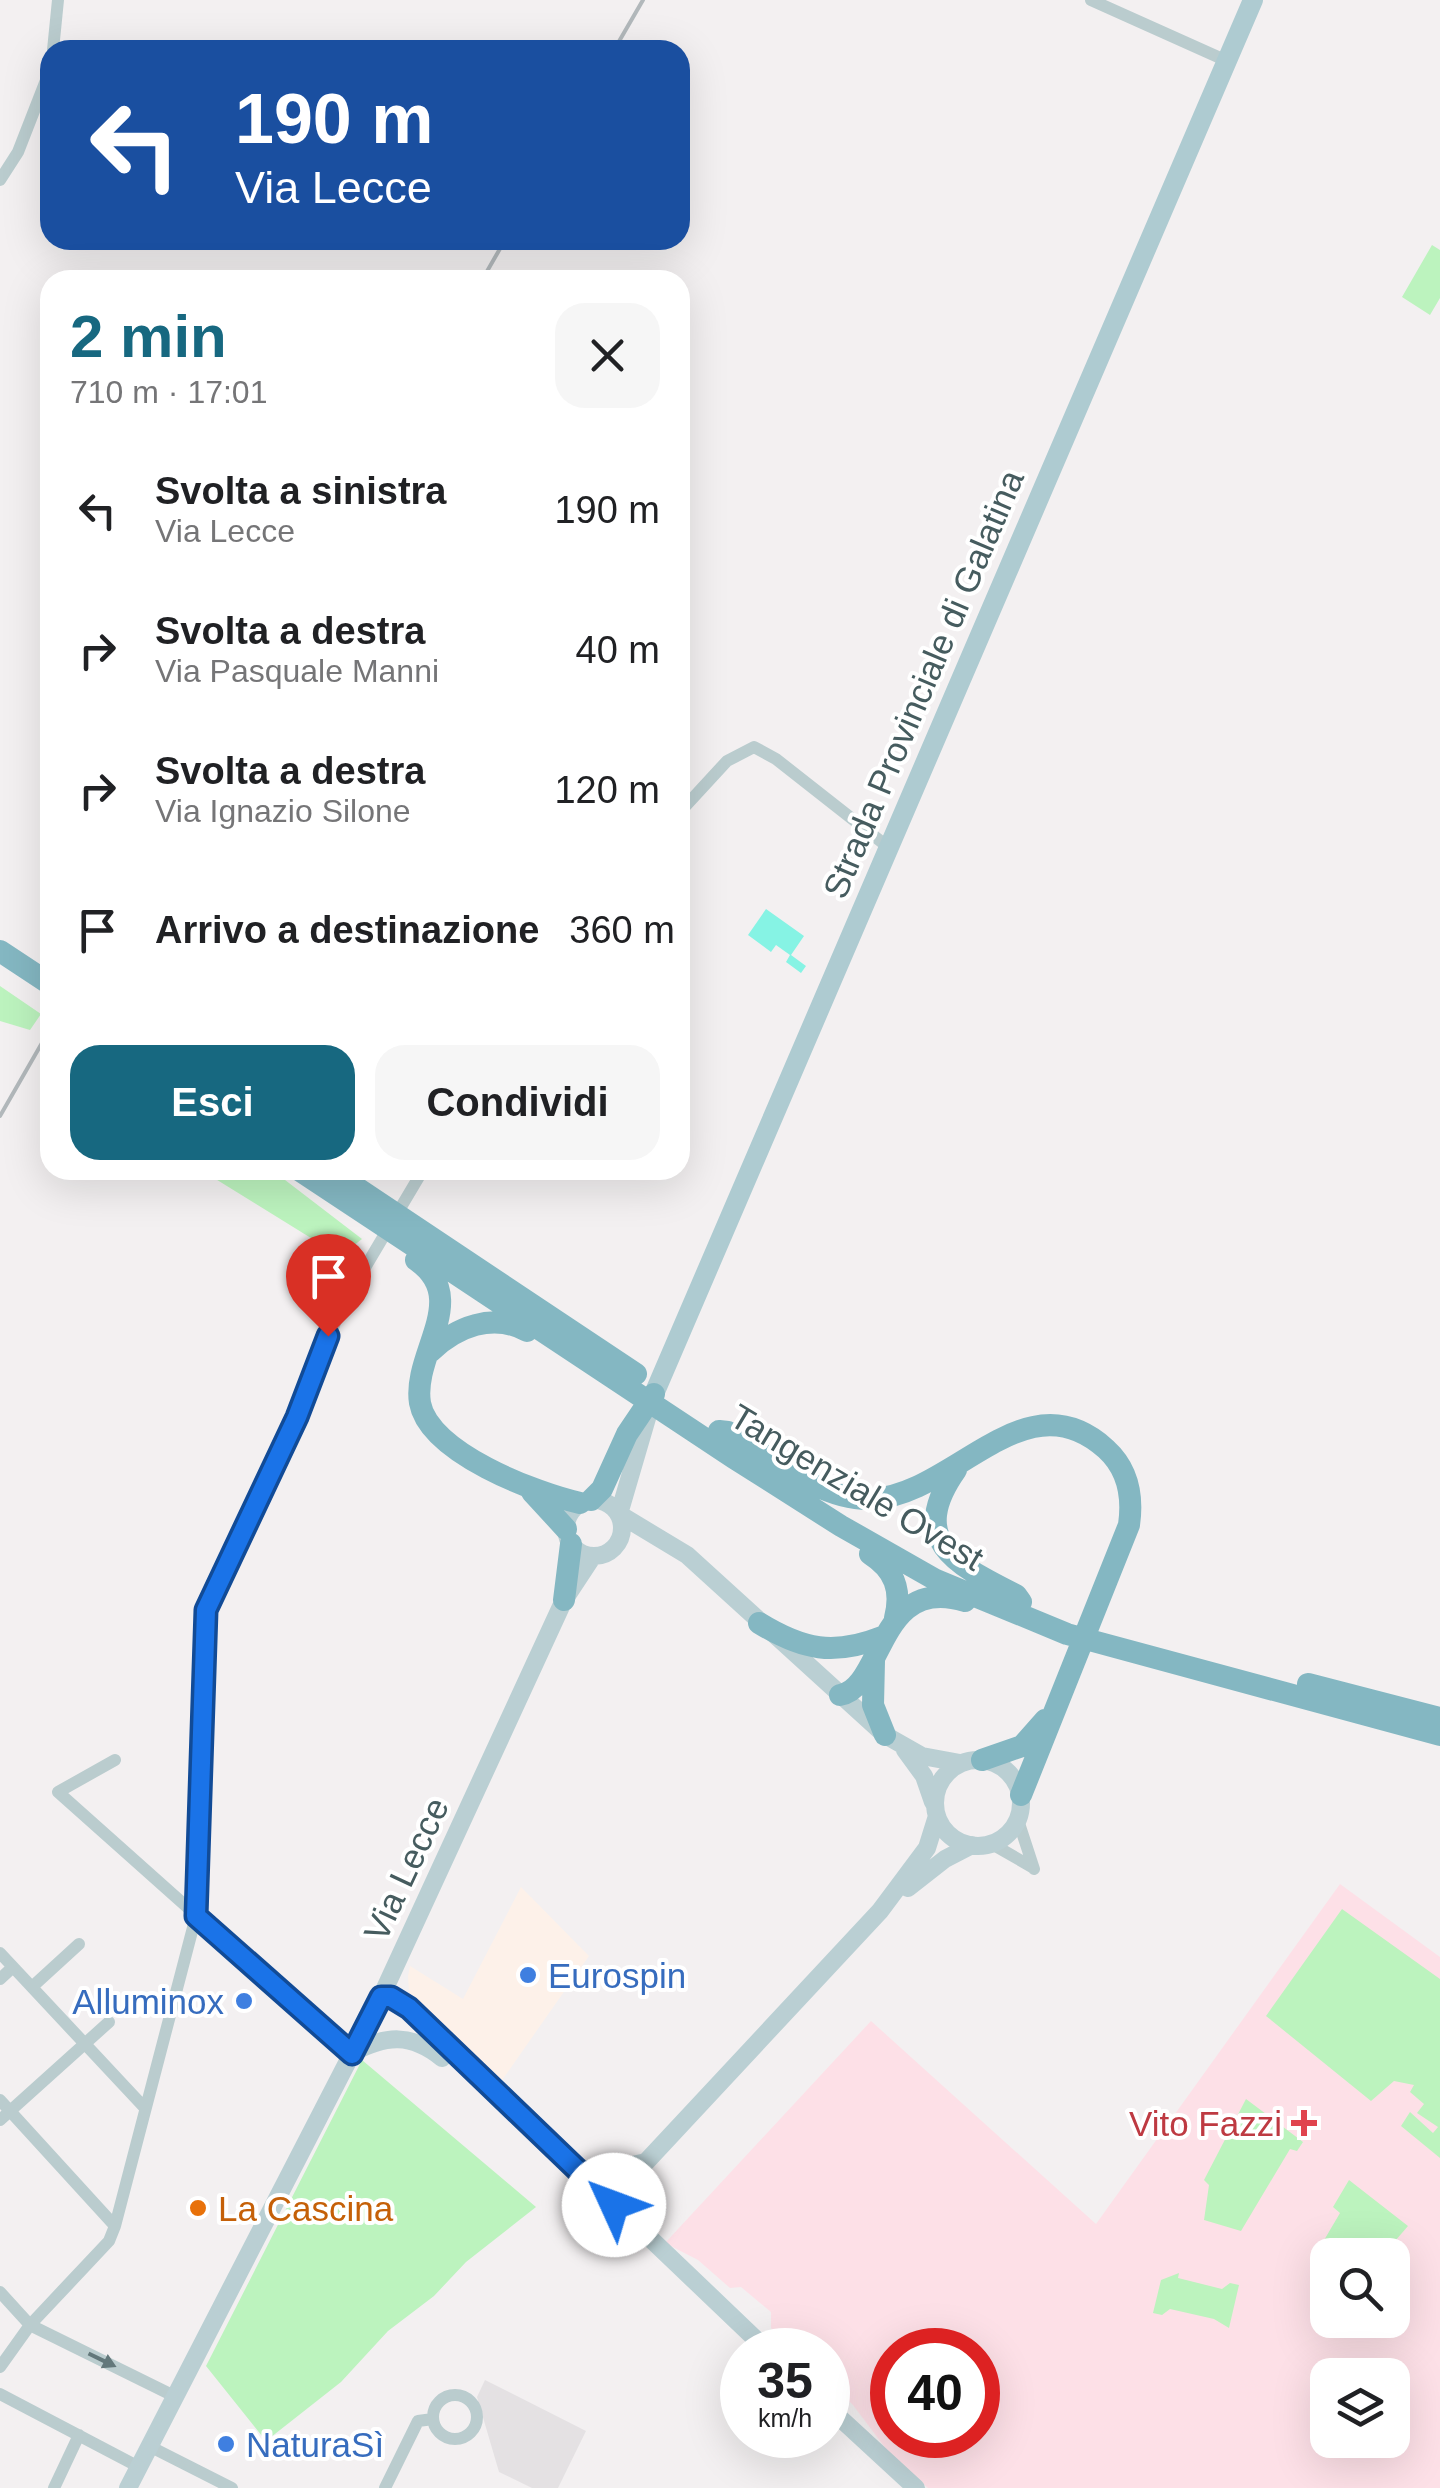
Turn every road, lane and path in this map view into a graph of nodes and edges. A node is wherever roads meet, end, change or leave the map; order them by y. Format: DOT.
graph roads {
  1 [pos="58,0"];
  2 [pos="1091,0"];
  3 [pos="1253,0"];
  4 [pos="55,40"];
  5 [pos="1227,61"];
  6 [pos="40,96"];
  7 [pos="0,180"];
  8 [pos="690,801"];
  9 [pos="888,847"];
  10 [pos="0,951"];
  11 [pos="0,970"];
  12 [pos="40,977"];
  13 [pos="40,996"];
  14 [pos="327,1180"];
  15 [pos="417,1180"];
  16 [pos="402,1236"];
  17 [pos="427,1355"];
  18 [pos="607,1367"];
  19 [pos="654,1394"];
  20 [pos="690,1419"];
  21 [pos="719,1431"];
  22 [pos="621,1447"];
  23 [pos="734,1458"];
  24 [pos="960,1464"];
  25 [pos="629,1478"];
  26 [pos="526,1486"];
  27 [pos="585,1502"];
  28 [pos="618,1514"];
  29 [pos="569,1536"];
  30 [pos="618,1544"];
  31 [pos="687,1555"];
  32 [pos="593,1556"];
  33 [pos="564,1600"];
  34 [pos="1025,1608"];
  35 [pos="759,1623"];
  36 [pos="884,1638"];
  37 [pos="1132,1646"];
  38 [pos="840,1695"];
  39 [pos="1056,1704"];
  40 [pos="1440,1718"];
  41 [pos="1440,1735"];
  42 [pos="893,1740"];
  43 [pos="115,1760"];
  44 [pos="972,1762"];
  45 [pos="1020,1796"];
  46 [pos="936,1811"];
  47 [pos="1018,1820"];
  48 [pos="982,1844"];
  49 [pos="880,1910"];
  50 [pos="196,1916"];
  51 [pos="79,1944"];
  52 [pos="403,1950"];
  53 [pos="0,1953"];
  54 [pos="13,1967"];
  55 [pos="0,1980"];
  56 [pos="32,1987"];
  57 [pos="378,2003"];
  58 [pos="409,2008"];
  59 [pos="109,2022"];
  60 [pos="410,2038"];
  61 [pos="84,2042"];
  62 [pos="352,2054"];
  63 [pos="0,2100"];
  64 [pos="143,2106"];
  65 [pos="5,2116"];
  66 [pos="571,2166"];
  67 [pos="638,2169"];
  68 [pos="607,2203"];
  69 [pos="114,2226"];
  70 [pos="652,2241"];
  71 [pos="0,2292"];
  72 [pos="30,2325"];
  73 [pos="730,2328"];
  74 [pos="744,2328"];
  75 [pos="0,2367"];
  76 [pos="0,2394"];
  77 [pos="174,2396"];
  78 [pos="433,2419"];
  79 [pos="850,2426"];
  80 [pos="79,2435"];
  81 [pos="850,2442"];
  82 [pos="149,2446"];
  83 [pos="139,2467"];
  84 [pos="54,2488"];
  85 [pos="128,2488"];
  86 [pos="232,2488"];
  87 [pos="385,2488"];
  88 [pos="897,2488"];
  89 [pos="916,2488"];
  1 -- 4 [label="street"];
  2 -- 5 [label="street"];
  3 -- 5 [label="main road, Strada Provinciale di Galatina"];
  5 -- 9 [label="main road, Strada Provinciale di Galatina"];
  6 -- 7 [label="street"];
  8 -- 9 [label="street"];
  9 -- 19 [label="main road, Strada Provinciale di Galatina"];
  10 -- 12 [label="highway"];
  11 -- 13 [label="highway"];
  14 -- 16 [label="highway, Tangenziale Ovest"];
  15 -- 50 [label="street"];
  16 -- 17 [label="highway"];
  16 -- 18 [label="highway, Tangenziale Ovest"];
  17 -- 18 [label="highway"];
  17 -- 26 [label="highway"];
  18 -- 20 [label="highway, Tangenziale Ovest"];
  19 -- 22 [label="highway"];
  19 -- 25 [label="street"];
  20 -- 21 [label="highway, Tangenziale Ovest"];
  20 -- 23 [label="highway, Tangenziale Ovest"];
  21 -- 24 [label="highway"];
  21 -- 34 [label="highway, Tangenziale Ovest"];
  22 -- 25 [label="street"];
  22 -- 27 [label="highway"];
  23 -- 34 [label="highway, Tangenziale Ovest"];
  23 -- 36 [label="highway"];
  24 -- 34 [label="highway"];
  24 -- 39 [label="highway"];
  25 -- 28 [label="street"];
  26 -- 27 [label="highway"];
  26 -- 29 [label="highway"];
  27 -- 28 [label="street"];
  27 -- 29 [label="street"];
  28 -- 30 [label="street"];
  28 -- 31 [label="street"];
  29 -- 32 [label="street"];
  29 -- 33 [label="highway"];
  30 -- 31 [label="street"];
  30 -- 32 [label="street"];
  31 -- 35 [label="street"];
  32 -- 33 [label="street, Via Lecce"];
  33 -- 52 [label="street, Via Lecce"];
  34 -- 36 [label="highway"];
  34 -- 37 [label="highway, Tangenziale Ovest"];
  35 -- 36 [label="highway"];
  35 -- 38 [label="street"];
  36 -- 38 [label="highway"];
  36 -- 42 [label="highway"];
  37 -- 40 [label="highway, Tangenziale Ovest"];
  37 -- 41 [label="highway, Tangenziale Ovest"];
  38 -- 42 [label="street"];
  39 -- 44 [label="highway"];
  39 -- 45 [label="highway"];
  42 -- 44 [label="street"];
  42 -- 46 [label="street"];
  43 -- 50 [label="street"];
  44 -- 45 [label="street"];
  44 -- 46 [label="street"];
  45 -- 47 [label="street"];
  46 -- 48 [label="street"];
  46 -- 49 [label="street"];
  47 -- 48 [label="street"];
  47 -- 48 [label="street"];
  48 -- 49 [label="street"];
  49 -- 67 [label="street"];
  50 -- 62 [label="street"];
  50 -- 64 [label="street"];
  51 -- 56 [label="street"];
  52 -- 57 [label="street, Via Lecce"];
  52 -- 58 [label="street"];
  53 -- 54 [label="street"];
  54 -- 55 [label="street"];
  54 -- 56 [label="street"];
  56 -- 61 [label="street"];
  57 -- 58 [label="street"];
  57 -- 60 [label="street"];
  57 -- 62 [label="street, Via Lecce"];
  58 -- 66 [label="street"];
  59 -- 61 [label="street"];
  60 -- 62 [label="street"];
  60 -- 68 [label="street"];
  61 -- 64 [label="street"];
  61 -- 65 [label="street"];
  62 -- 77 [label="street, Via Lecce"];
  63 -- 65 [label="street"];
  64 -- 69 [label="street"];
  65 -- 69 [label="street"];
  66 -- 67 [label="street"];
  66 -- 68 [label="street"];
  67 -- 68 [label="street"];
  67 -- 70 [label="street"];
  68 -- 70 [label="street"];
  68 -- 73 [label="street"];
  69 -- 72 [label="street"];
  70 -- 74 [label="street"];
  71 -- 72 [label="street"];
  72 -- 75 [label="street"];
  72 -- 77 [label="street, one-way"];
  76 -- 80 [label="street"];
  77 -- 82 [label="street, Via Lecce"];
  78 -- 87 [label="street"];
  79 -- 89 [label="street"];
  80 -- 83 [label="street"];
  80 -- 84 [label="street"];
  81 -- 88 [label="street"];
  82 -- 83 [label="street, Via Lecce"];
  82 -- 86 [label="street"];
  83 -- 85 [label="street, Via Lecce"];
}
